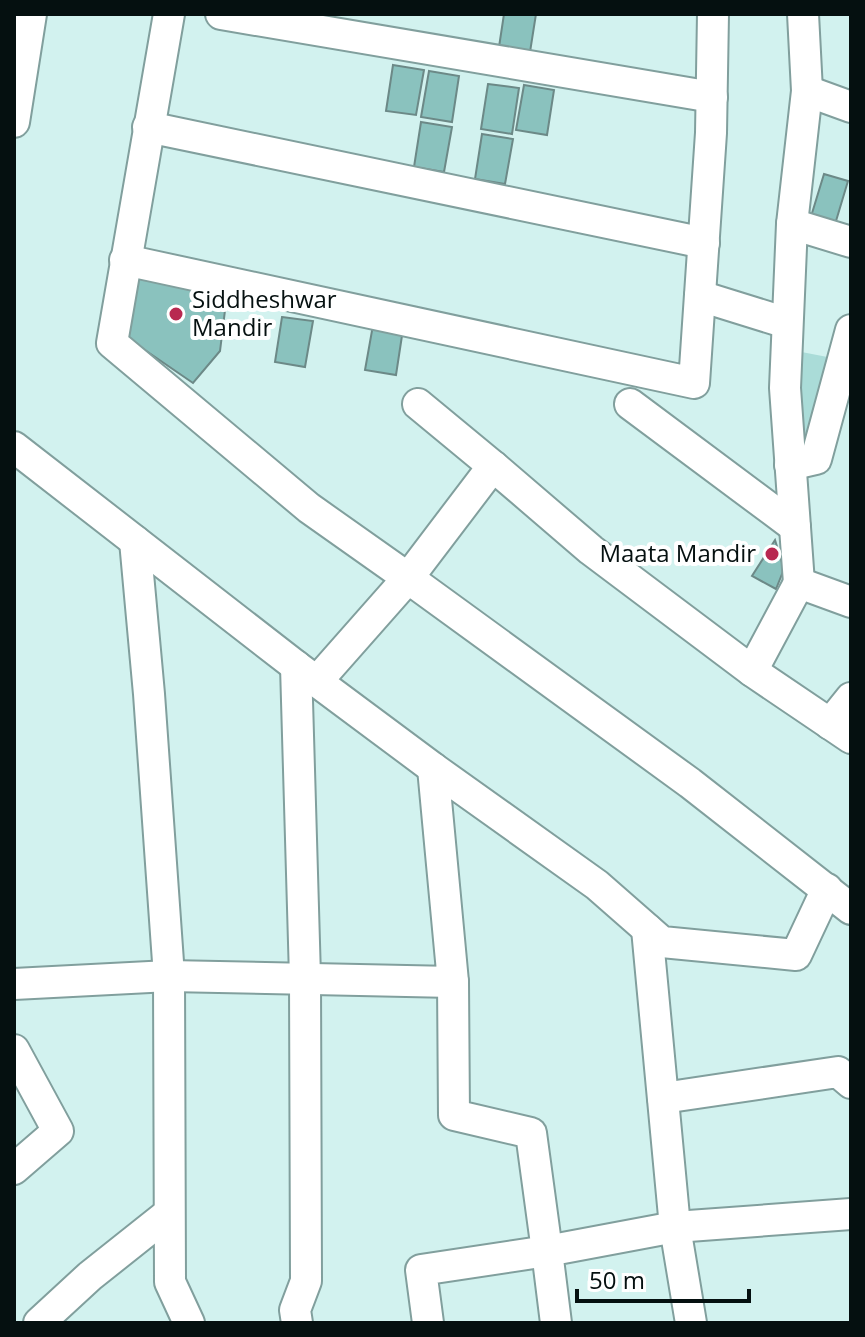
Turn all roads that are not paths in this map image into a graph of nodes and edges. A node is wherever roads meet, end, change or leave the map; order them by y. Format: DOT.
graph roads {
  1 [pos="31,14"];
  2 [pos="169,14"];
  3 [pos="221,14"];
  4 [pos="713,14"];
  5 [pos="803,14"];
  6 [pos="807,91"];
  7 [pos="712,97"];
  8 [pos="851,107"];
  9 [pos="14,118"];
  10 [pos="148,127"];
  11 [pos="792,224"];
  12 [pos="851,242"];
  13 [pos="704,243"];
  14 [pos="125,260"];
  15 [pos="700,296"];
  16 [pos="787,323"];
  17 [pos="851,330"];
  18 [pos="418,404"];
  19 [pos="630,404"];
  20 [pos="14,447"];
  21 [pos="790,465"];
  22 [pos="493,466"];
  23 [pos="795,527"];
  24 [pos="135,541"];
  25 [pos="408,578"];
  26 [pos="799,583"];
  27 [pos="851,602"];
  28 [pos="752,671"];
  29 [pos="307,673"];
  30 [pos="851,698"];
  31 [pos="841,731"];
  32 [pos="433,768"];
  33 [pos="827,889"];
  34 [pos="851,909"];
  35 [pos="647,929"];
  36 [pos="169,976"];
  37 [pos="305,977"];
  38 [pos="453,982"];
  39 [pos="14,984"];
  40 [pos="14,1050"];
  41 [pos="851,1083"];
  42 [pos="663,1098"];
  43 [pos="14,1169"];
  44 [pos="168,1214"];
  45 [pos="851,1214"];
  46 [pos="675,1227"];
  47 [pos="547,1251"];
  48 [pos="39,1323"];
  49 [pos="189,1323"];
  50 [pos="297,1323"];
  51 [pos="428,1323"];
  52 [pos="556,1323"];
  53 [pos="691,1323"];
  1 -- 9 [label="street"];
  2 -- 10 [label="street"];
  3 -- 7 [label="street"];
  4 -- 7 [label="street"];
  5 -- 6 [label="street"];
  6 -- 8 [label="street"];
  6 -- 11 [label="street"];
  7 -- 13 [label="street"];
  10 -- 13 [label="street"];
  10 -- 14 [label="street"];
  11 -- 12 [label="street"];
  11 -- 16 [label="street"];
  13 -- 15 [label="street"];
  14 -- 15 [label="street"];
  14 -- 25 [label="street"];
  15 -- 16 [label="street"];
  16 -- 21 [label="street"];
  17 -- 21 [label="street"];
  18 -- 22 [label="street"];
  19 -- 23 [label="street"];
  20 -- 24 [label="street"];
  21 -- 23 [label="street"];
  22 -- 25 [label="street"];
  22 -- 28 [label="street"];
  23 -- 26 [label="street"];
  24 -- 29 [label="street"];
  24 -- 36 [label="street"];
  25 -- 29 [label="street"];
  25 -- 33 [label="street"];
  26 -- 27 [label="street"];
  26 -- 28 [label="street"];
  28 -- 31 [label="street"];
  29 -- 32 [label="street"];
  29 -- 37 [label="street"];
  30 -- 31 [label="street"];
  32 -- 35 [label="street"];
  32 -- 38 [label="street"];
  33 -- 34 [label="street"];
  33 -- 35 [label="street"];
  35 -- 42 [label="street"];
  36 -- 37 [label="street"];
  36 -- 39 [label="street"];
  36 -- 44 [label="street"];
  37 -- 38 [label="street"];
  37 -- 50 [label="street"];
  38 -- 47 [label="street"];
  40 -- 43 [label="street"];
  41 -- 42 [label="street"];
  42 -- 46 [label="street"];
  44 -- 48 [label="street"];
  44 -- 49 [label="street"];
  45 -- 46 [label="street"];
  46 -- 47 [label="street"];
  46 -- 53 [label="street"];
  47 -- 51 [label="street"];
  47 -- 52 [label="street"];
}
